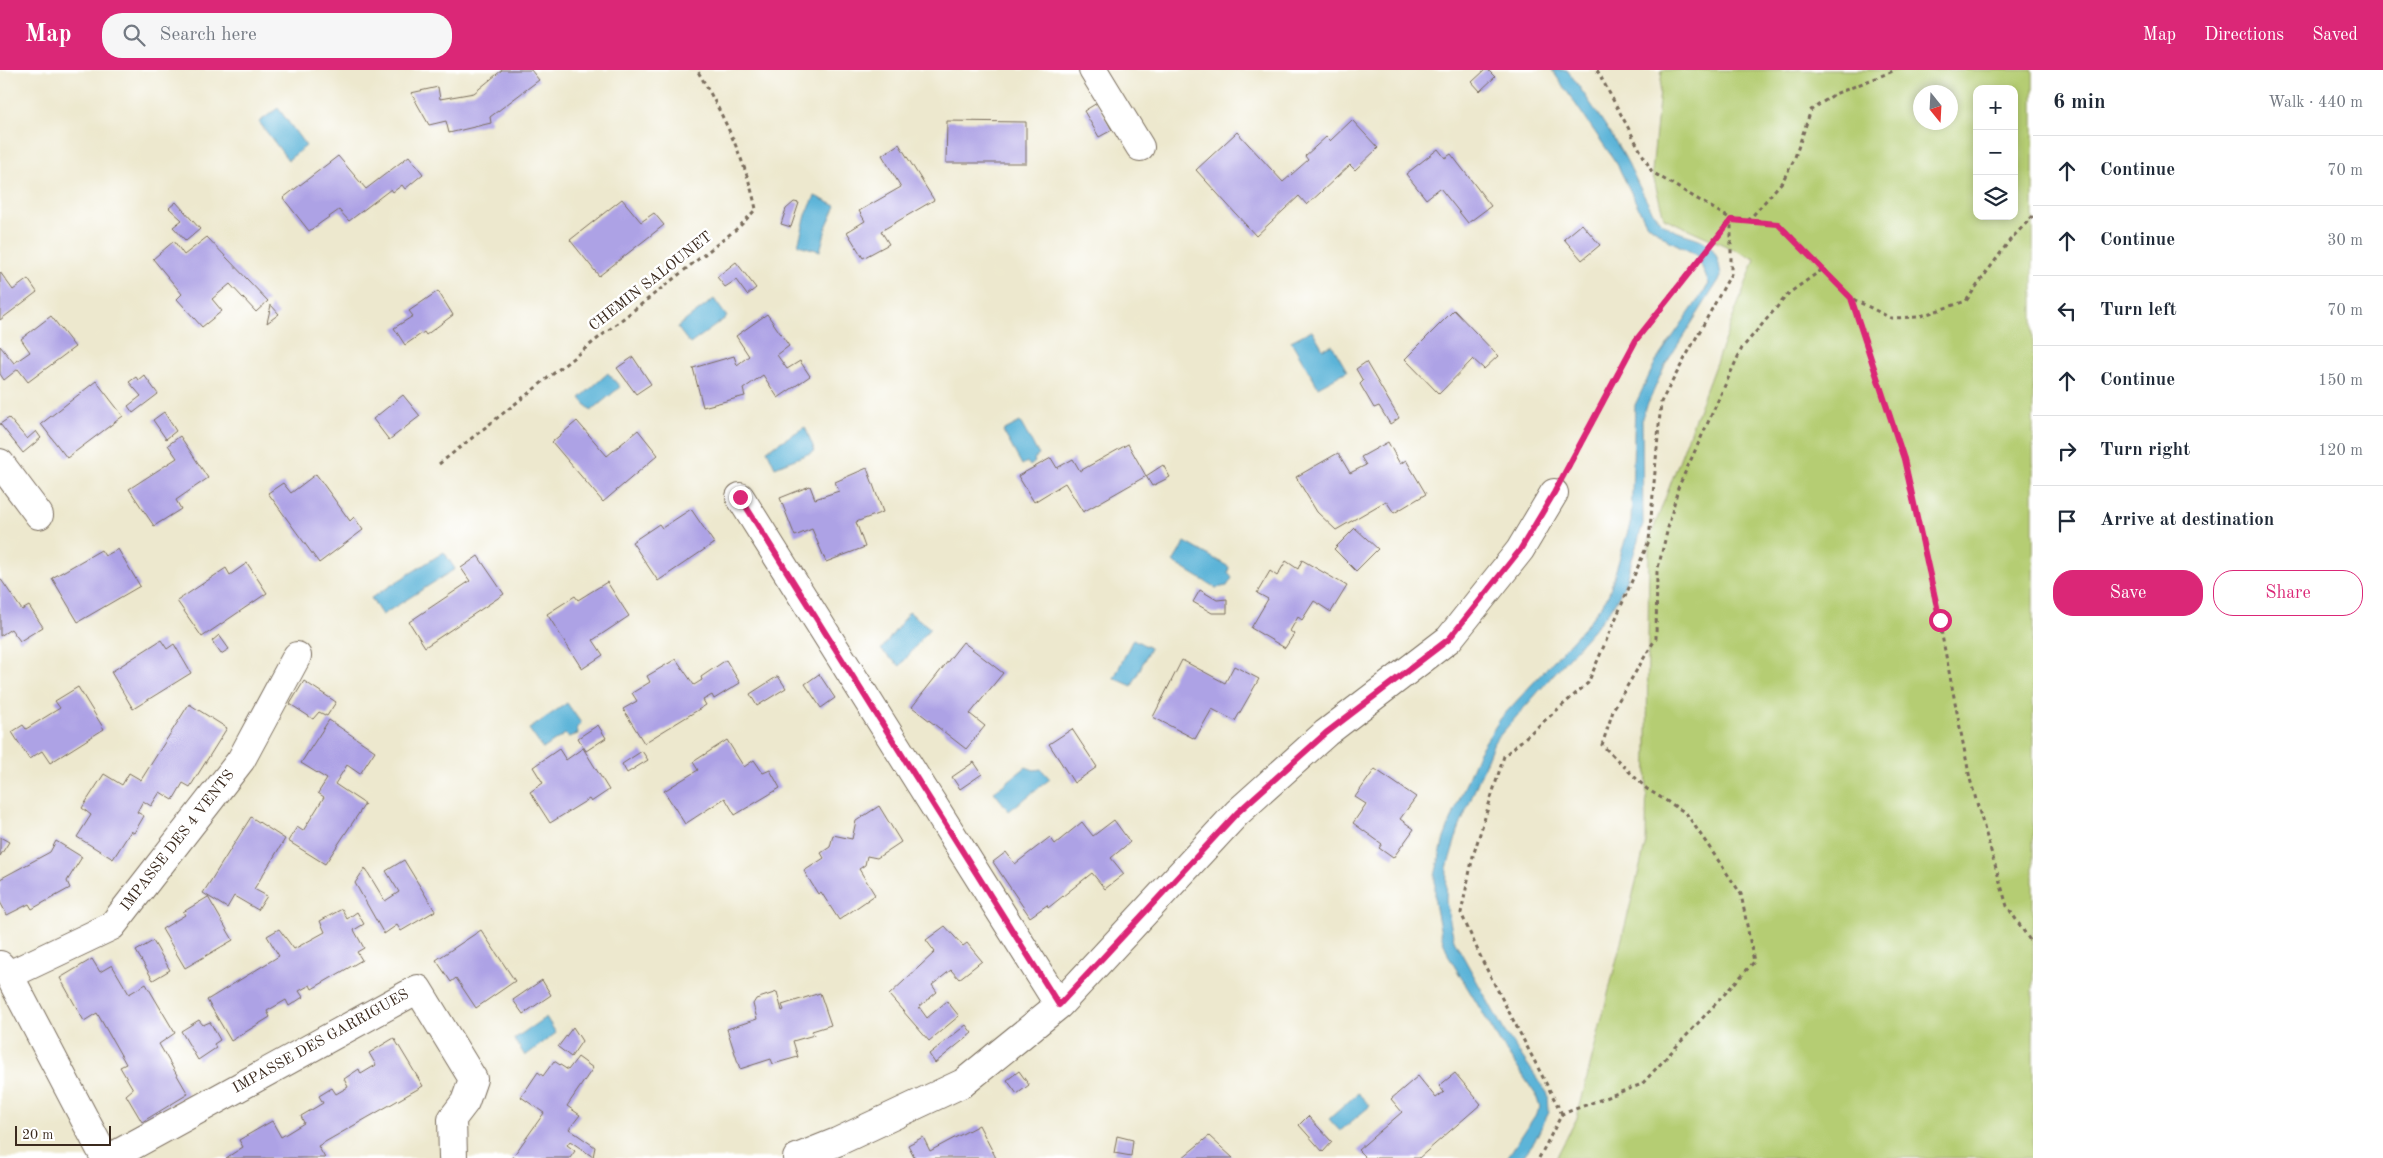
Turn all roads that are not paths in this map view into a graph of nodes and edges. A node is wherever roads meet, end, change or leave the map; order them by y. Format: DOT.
graph roads {
  1 [pos="1093,70"];
  2 [pos="1140,147"];
  3 [pos="0,463"];
  4 [pos="1554,493"];
  5 [pos="740,497"];
  6 [pos="39,515"];
  7 [pos="296,656"];
  8 [pos="4,970"];
  9 [pos="1059,1005"];
  10 [pos="105,1158"];
  11 [pos="110,1158"];
  12 [pos="453,1158"];
  13 [pos="797,1158"];
  1 -- 2 [label="street"];
  3 -- 6 [label="street"];
  4 -- 9 [label="street"];
  5 -- 9 [label="street"];
  7 -- 8 [label="street, IMPASSE DES 4 VENTS"];
  8 -- 10 [label="street"];
  9 -- 13 [label="street"];
  11 -- 12 [label="street, IMPASSE DES GARRIGUES"];
}
